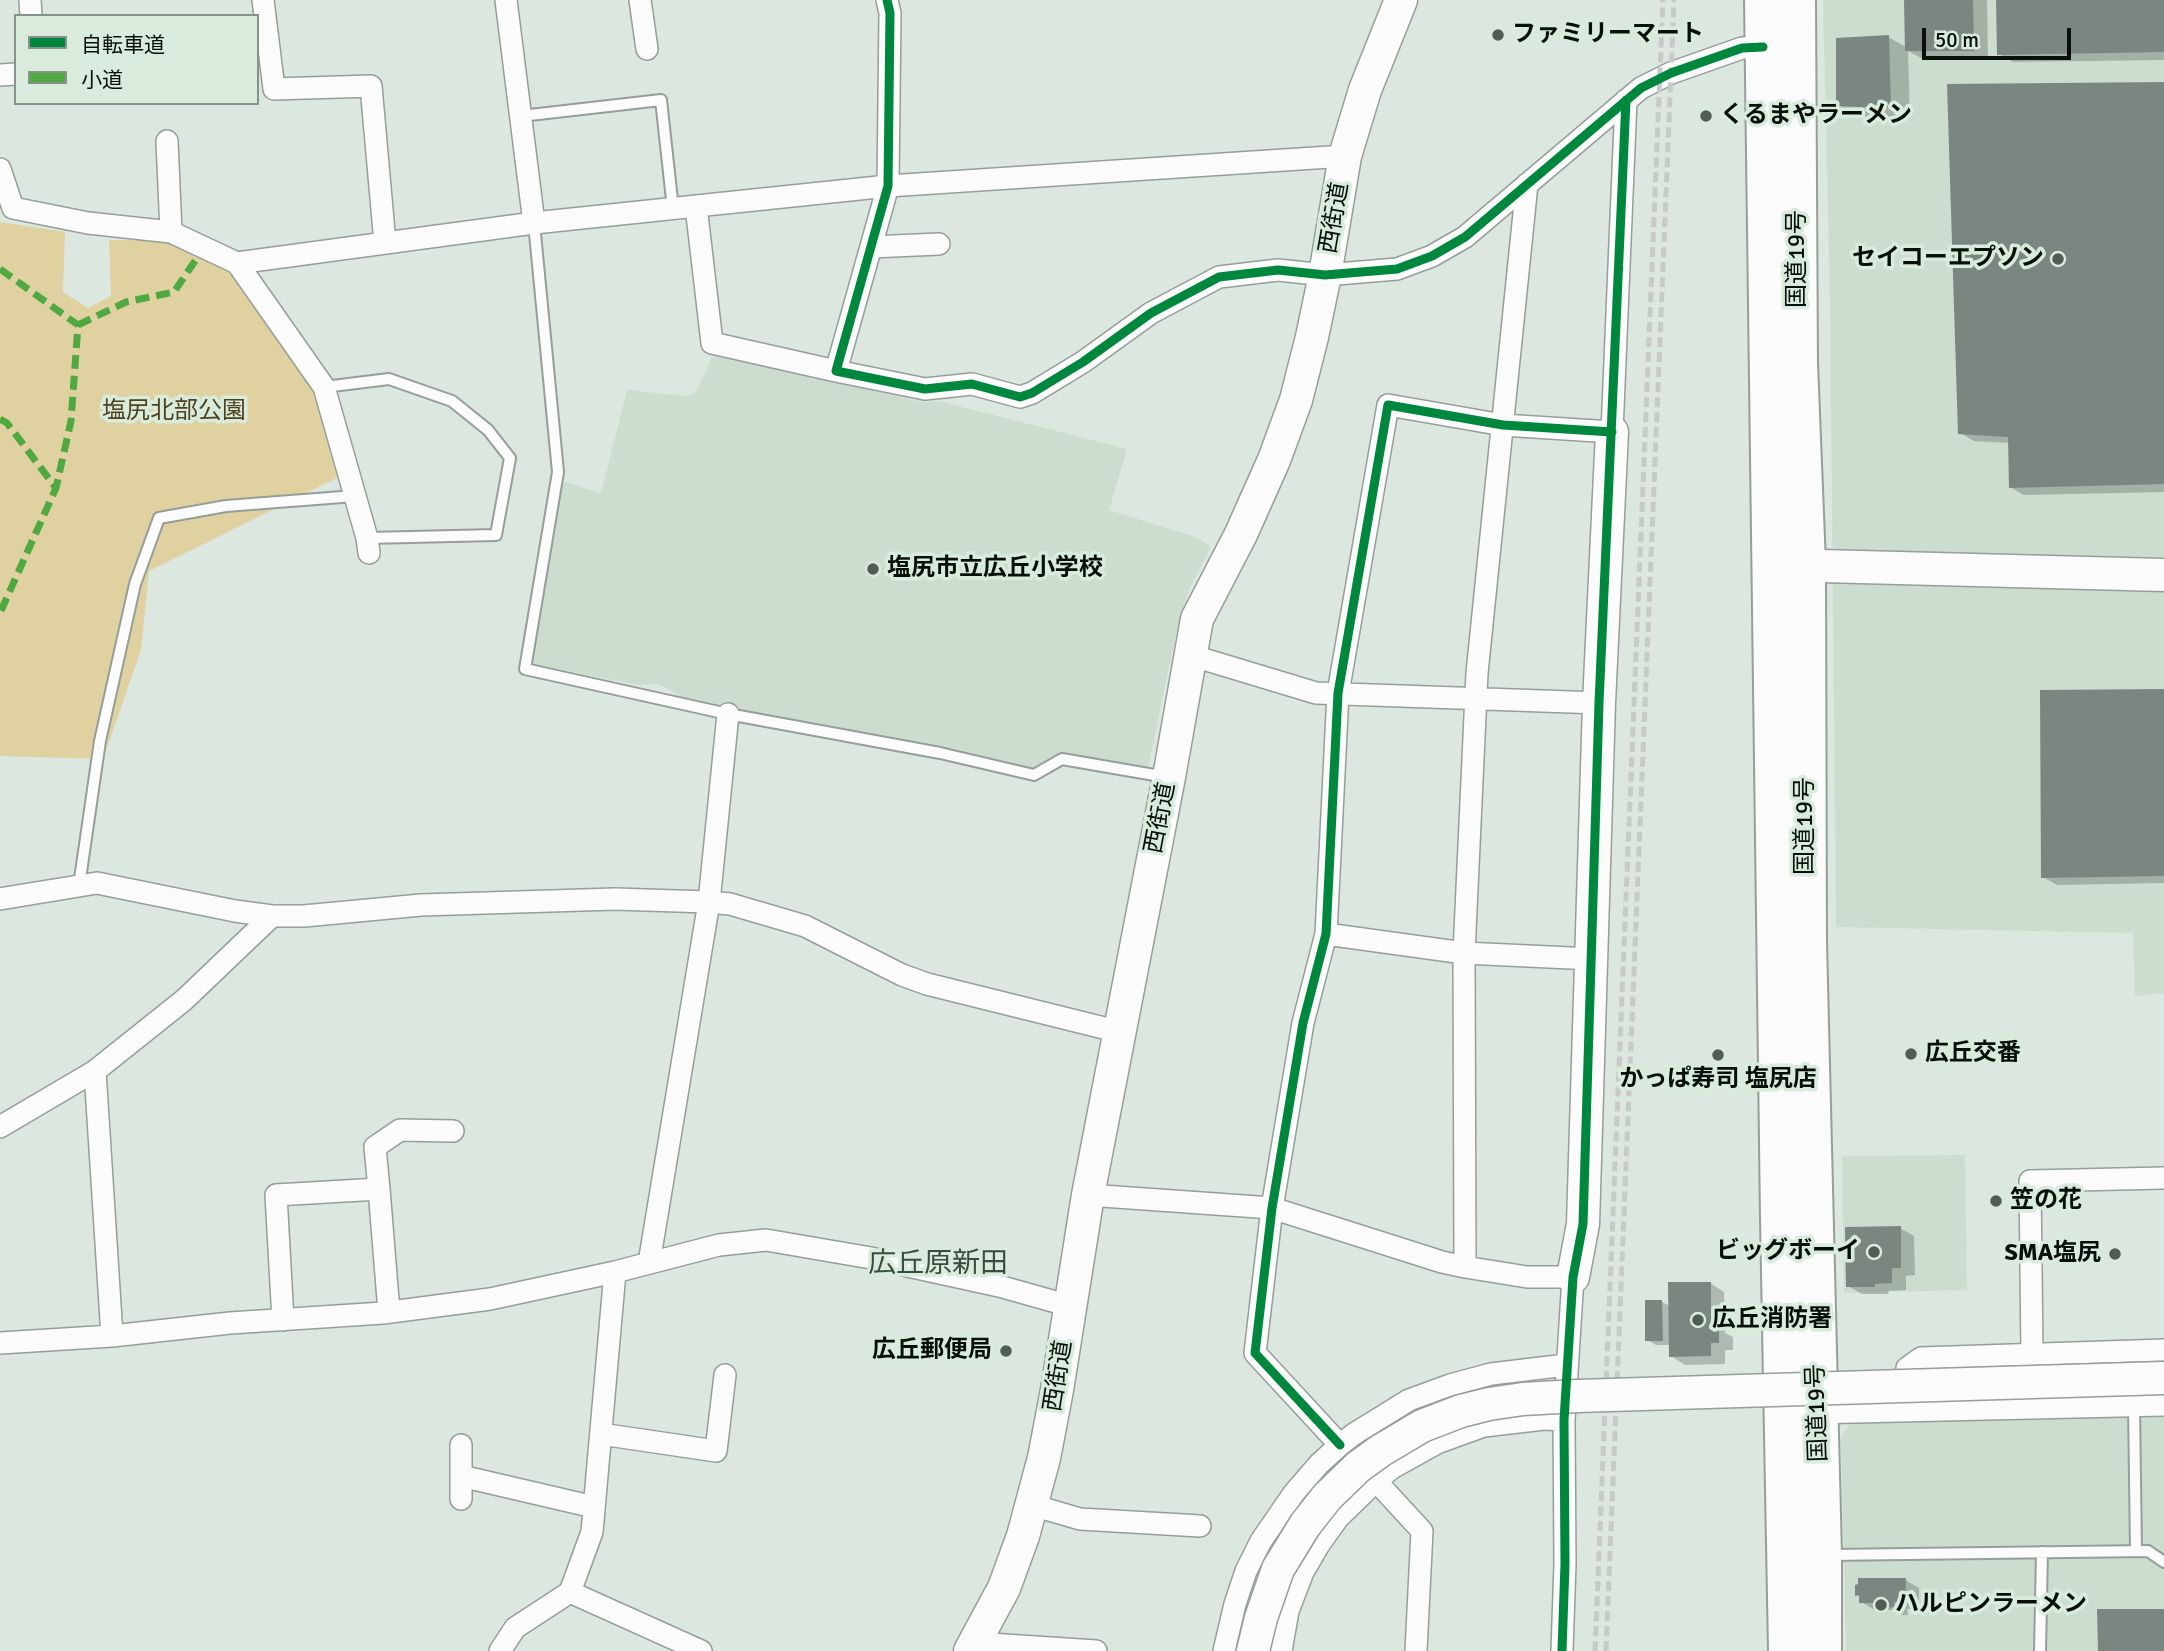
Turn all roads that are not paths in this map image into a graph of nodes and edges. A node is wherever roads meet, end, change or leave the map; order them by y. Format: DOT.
graph roads {
  1 [pos="263,0"];
  2 [pos="506,0"];
  3 [pos="640,0"];
  4 [pos="887,0"];
  5 [pos="1401,0"];
  6 [pos="1764,0"];
  7 [pos="1797,0"];
  8 [pos="1763,47"];
  9 [pos="647,49"];
  10 [pos="1626,100"];
  11 [pos="521,116"];
  12 [pos="167,141"];
  13 [pos="1345,156"];
  14 [pos="0,169"];
  15 [pos="1527,184"];
  16 [pos="888,186"];
  17 [pos="696,206"];
  18 [pos="673,209"];
  19 [pos="534,223"];
  20 [pos="171,232"];
  21 [pos="385,243"];
  22 [pos="939,244"];
  23 [pos="871,247"];
  24 [pos="236,263"];
  25 [pos="1325,275"];
  26 [pos="836,371"];
  27 [pos="324,387"];
  28 [pos="1503,425"];
  29 [pos="1612,432"];
  30 [pos="355,496"];
  31 [pos="368,545"];
  32 [pos="1789,565"];
  33 [pos="2164,575"];
  34 [pos="1190,655"];
  35 [pos="1338,693"];
  36 [pos="1477,698"];
  37 [pos="1599,703"];
  38 [pos="728,714"];
  39 [pos="1169,777"];
  40 [pos="79,886"];
  41 [pos="0,899"];
  42 [pos="709,902"];
  43 [pos="272,916"];
  44 [pos="1326,934"];
  45 [pos="1464,954"];
  46 [pos="1592,959"];
  47 [pos="1120,1032"];
  48 [pos="95,1072"];
  49 [pos="0,1127"];
  50 [pos="453,1131"];
  51 [pos="2164,1178"];
  52 [pos="379,1189"];
  53 [pos="1088,1195"];
  54 [pos="1272,1208"];
  55 [pos="649,1263"];
  56 [pos="1465,1267"];
  57 [pos="615,1272"];
  58 [pos="1573,1277"];
  59 [pos="1070,1306"];
  60 [pos="389,1312"];
  61 [pos="283,1320"];
  62 [pos="112,1336"];
  63 [pos="0,1343"];
  64 [pos="2164,1350"];
  65 [pos="2032,1355"];
  66 [pos="1566,1365"];
  67 [pos="725,1375"];
  68 [pos="2164,1378"];
  69 [pos="2164,1405"];
  70 [pos="2134,1406"];
  71 [pos="1908,1410"];
  72 [pos="1801,1414"];
  73 [pos="1564,1420"];
  74 [pos="601,1434"];
  75 [pos="461,1445"];
  76 [pos="1340,1445"];
  77 [pos="461,1476"];
  78 [pos="1376,1481"];
  79 [pos="461,1499"];
  80 [pos="1032,1505"];
  81 [pos="594,1507"];
  82 [pos="1200,1527"];
  83 [pos="2136,1550"];
  84 [pos="2042,1552"];
  85 [pos="1822,1555"];
  86 [pos="2164,1562"];
  87 [pos="570,1592"];
  88 [pos="972,1647"];
  89 [pos="499,1651"];
  90 [pos="701,1651"];
  91 [pos="1096,1651"];
  92 [pos="1224,1651"];
  93 [pos="1253,1651"];
  94 [pos="1281,1651"];
  95 [pos="1416,1651"];
  96 [pos="1562,1651"];
  97 [pos="1788,1651"];
  98 [pos="1822,1651"];
  99 [pos="2040,1651"];
  1 -- 21 [label="street"];
  2 -- 11 [label="street"];
  3 -- 9 [label="street"];
  4 -- 16 [label="street"];
  5 -- 13 [label="street, 西街道"];
  6 -- 8 [label="highway, 国道19号"];
  7 -- 32 [label="highway, 国道19号"];
  8 -- 10 [label="street"];
  8 -- 32 [label="highway, 国道19号"];
  10 -- 15 [label="street"];
  10 -- 29 [label="street"];
  11 -- 18 [label="lane"];
  11 -- 19 [label="street"];
  12 -- 20 [label="street"];
  13 -- 16 [label="street"];
  13 -- 25 [label="street, 西街道"];
  14 -- 20 [label="street"];
  15 -- 25 [label="street"];
  15 -- 28 [label="street"];
  16 -- 17 [label="street"];
  16 -- 23 [label="street"];
  17 -- 18 [label="street"];
  17 -- 26 [label="street"];
  18 -- 19 [label="street"];
  19 -- 21 [label="street"];
  19 -- 38 [label="lane"];
  20 -- 24 [label="street"];
  21 -- 24 [label="street"];
  22 -- 23 [label="street"];
  23 -- 26 [label="street"];
  24 -- 27 [label="street"];
  25 -- 26 [label="street"];
  25 -- 34 [label="street, 西街道"];
  27 -- 30 [label="street"];
  27 -- 31 [label="lane"];
  28 -- 29 [label="street"];
  28 -- 35 [label="street"];
  28 -- 36 [label="street"];
  29 -- 37 [label="street"];
  30 -- 31 [label="street"];
  30 -- 40 [label="lane"];
  32 -- 33 [label="street"];
  32 -- 72 [label="highway, 国道19号"];
  34 -- 35 [label="street"];
  34 -- 39 [label="street, 西街道"];
  35 -- 36 [label="street"];
  35 -- 44 [label="street"];
  36 -- 37 [label="street"];
  36 -- 45 [label="street"];
  37 -- 46 [label="street"];
  38 -- 39 [label="lane"];
  38 -- 42 [label="street"];
  39 -- 47 [label="street, 西街道"];
  40 -- 41 [label="street"];
  40 -- 43 [label="street"];
  42 -- 43 [label="street"];
  42 -- 47 [label="street"];
  42 -- 55 [label="street"];
  43 -- 48 [label="street"];
  44 -- 45 [label="street"];
  44 -- 54 [label="street"];
  45 -- 46 [label="street"];
  45 -- 56 [label="street"];
  46 -- 58 [label="street"];
  47 -- 53 [label="street, 西街道"];
  48 -- 49 [label="street"];
  48 -- 62 [label="street"];
  50 -- 52 [label="street"];
  51 -- 65 [label="street"];
  52 -- 60 [label="street"];
  52 -- 61 [label="street"];
  53 -- 54 [label="street"];
  53 -- 59 [label="street, 西街道"];
  54 -- 56 [label="street"];
  54 -- 76 [label="street"];
  55 -- 57 [label="street"];
  55 -- 59 [label="street"];
  56 -- 58 [label="street"];
  57 -- 60 [label="street"];
  57 -- 74 [label="street"];
  58 -- 66 [label="street"];
  59 -- 80 [label="street, 西街道"];
  60 -- 61 [label="street"];
  61 -- 62 [label="street"];
  62 -- 63 [label="street"];
  64 -- 65 [label="street"];
  65 -- 71 [label="street"];
  66 -- 73 [label="street"];
  66 -- 76 [label="street"];
  67 -- 74 [label="street"];
  68 -- 93 [label="street, bridge"];
  69 -- 70 [label="street"];
  70 -- 71 [label="street"];
  70 -- 83 [label="lane"];
  71 -- 72 [label="street"];
  72 -- 85 [label="highway, 国道19号"];
  72 -- 97 [label="highway, 国道19号"];
  73 -- 78 [label="street"];
  73 -- 96 [label="street"];
  74 -- 81 [label="street"];
  75 -- 77 [label="street"];
  76 -- 92 [label="street"];
  77 -- 79 [label="street"];
  77 -- 81 [label="street"];
  78 -- 94 [label="street"];
  78 -- 95 [label="street"];
  80 -- 82 [label="street"];
  80 -- 88 [label="street, 西街道"];
  81 -- 87 [label="street"];
  83 -- 84 [label="lane"];
  83 -- 86 [label="lane"];
  84 -- 85 [label="lane"];
  84 -- 99 [label="lane"];
  85 -- 98 [label="highway, 国道19号"];
  87 -- 89 [label="street"];
  87 -- 90 [label="street"];
  88 -- 91 [label="street"];
}
